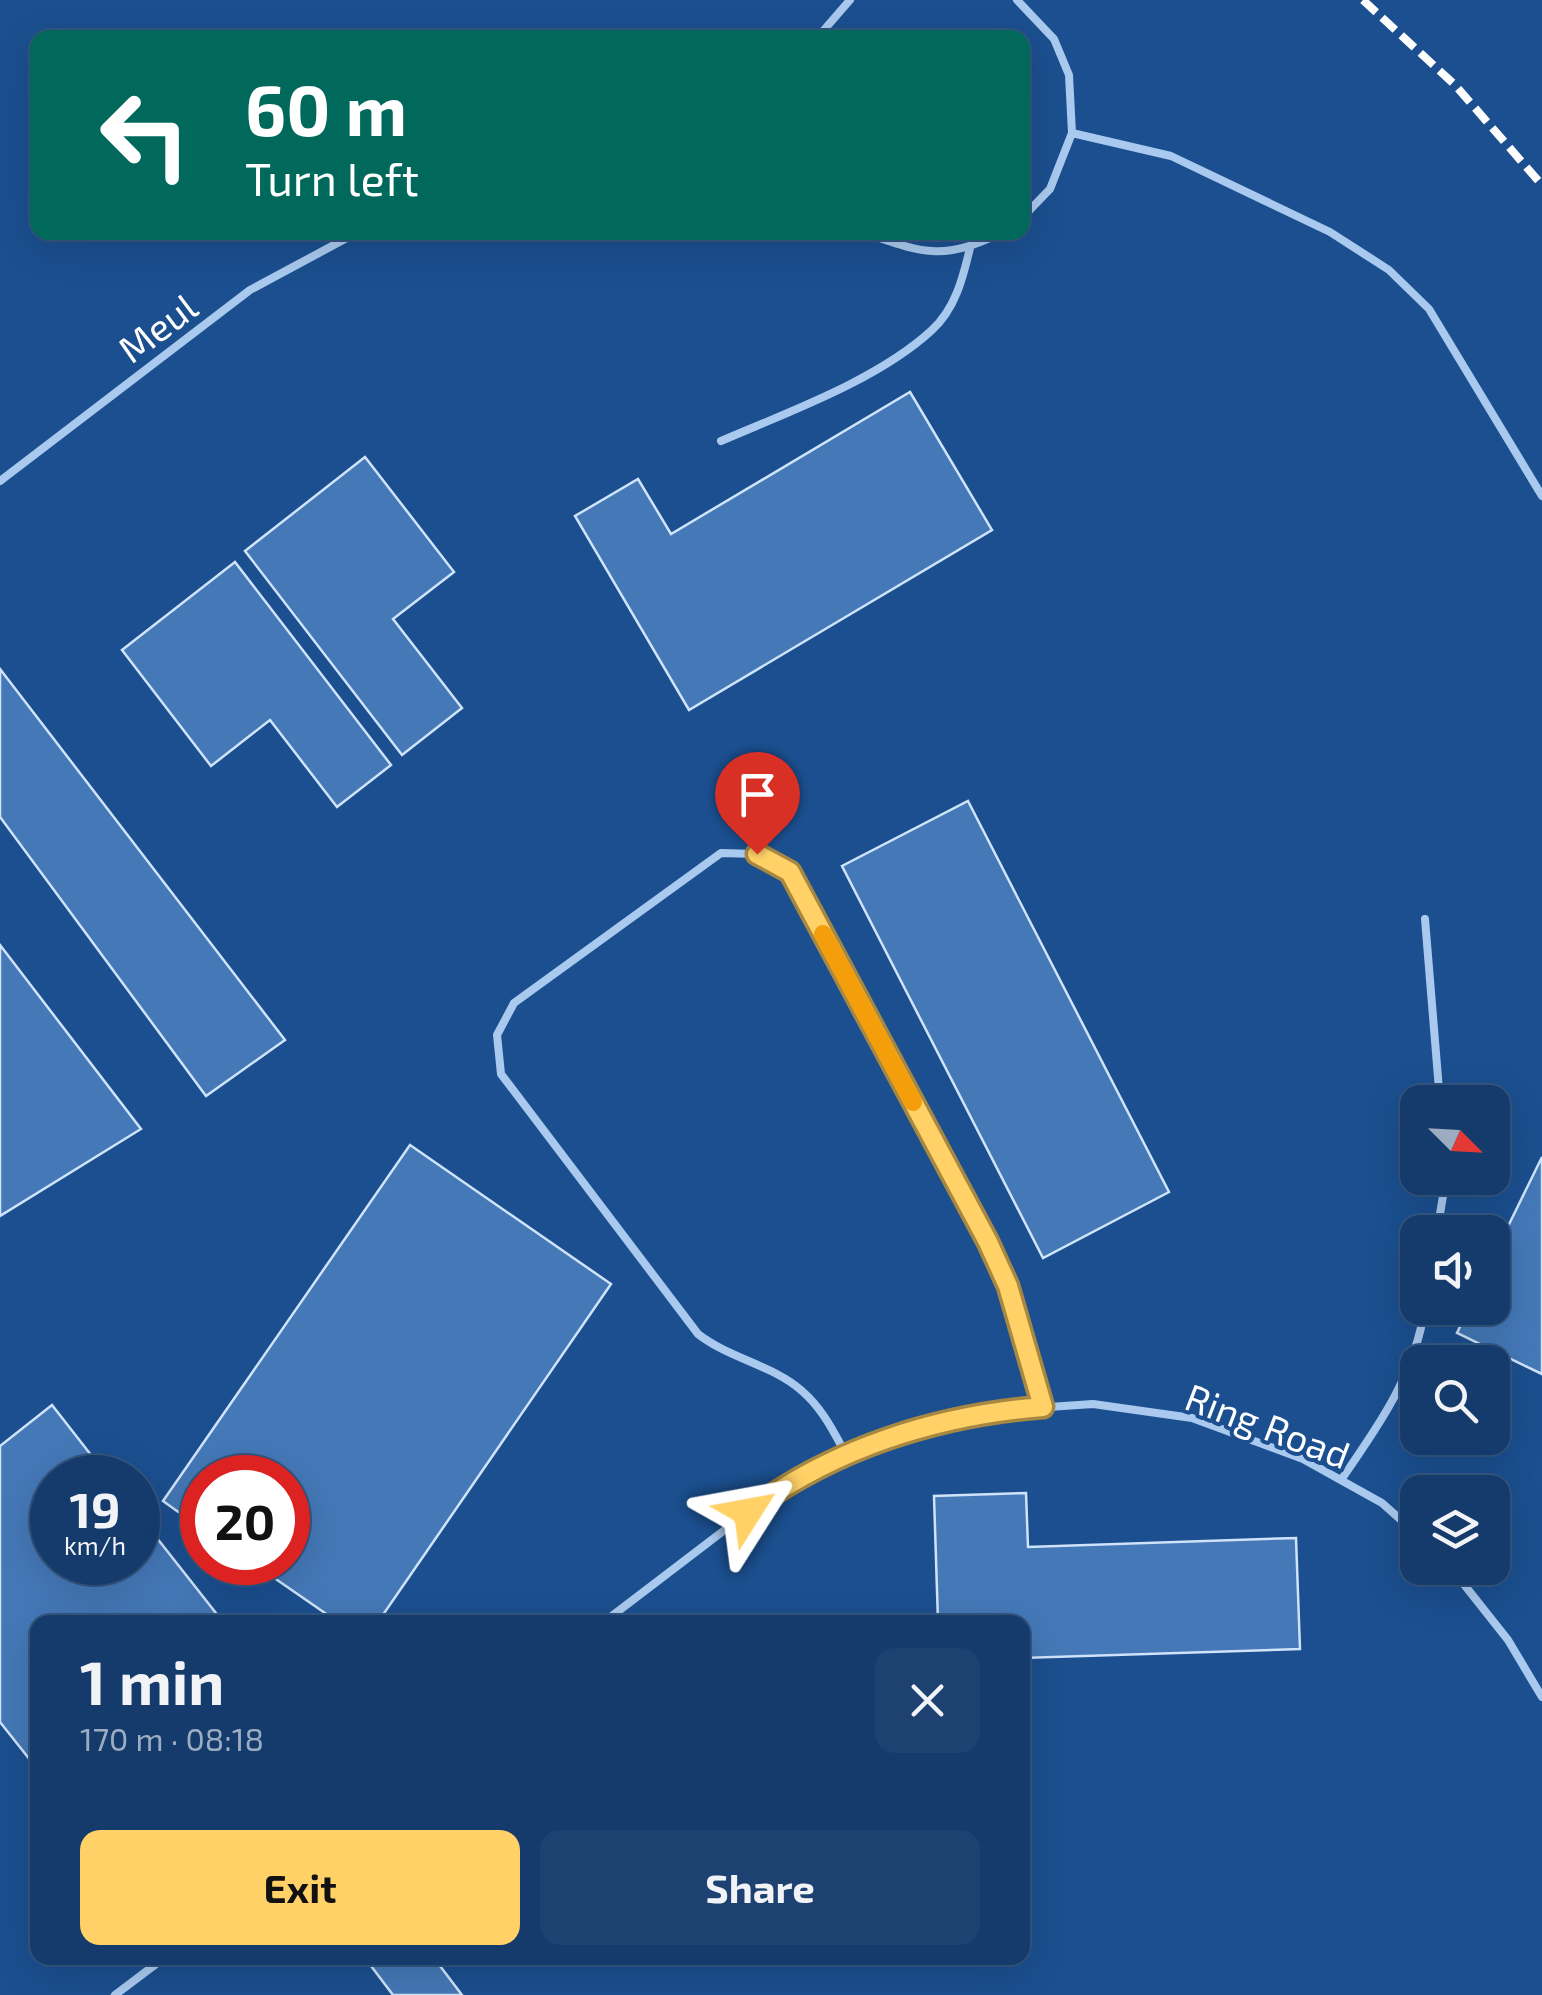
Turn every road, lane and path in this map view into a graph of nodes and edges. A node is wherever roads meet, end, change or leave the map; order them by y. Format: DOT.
graph roads {
  1 [pos="850,0"];
  2 [pos="1017,0"];
  3 [pos="825,30"];
  4 [pos="1072,133"];
  5 [pos="1030,210"];
  6 [pos="343,240"];
  7 [pos="885,240"];
  8 [pos="986,240"];
  9 [pos="970,248"];
  10 [pos="722,441"];
  11 [pos="0,482"];
  12 [pos="1542,496"];
  13 [pos="1426,920"];
  14 [pos="1439,1085"];
  15 [pos="1422,1325"];
  16 [pos="1043,1407"];
  17 [pos="847,1456"];
  18 [pos="1341,1480"];
  19 [pos="1400,1519"];
  20 [pos="1464,1585"];
  21 [pos="613,1615"];
  22 [pos="1542,1697"];
  23 [pos="155,1965"];
  24 [pos="115,1995"];
  1 -- 3 [label="lane"];
  2 -- 4 [label="lane"];
  4 -- 5 [label="lane"];
  4 -- 12 [label="lane"];
  6 -- 11 [label="lane, Meul"];
  7 -- 9 [label="lane"];
  8 -- 9 [label="lane"];
  9 -- 10 [label="lane"];
  13 -- 14 [label="lane"];
  15 -- 18 [label="lane"];
  16 -- 17 [label="lane, Ring Road"];
  16 -- 17 [label="lane"];
  16 -- 18 [label="lane, Ring Road"];
  17 -- 21 [label="lane, Ring Road"];
  18 -- 19 [label="lane, Ring Road"];
  20 -- 22 [label="lane"];
  23 -- 24 [label="lane"];
}
